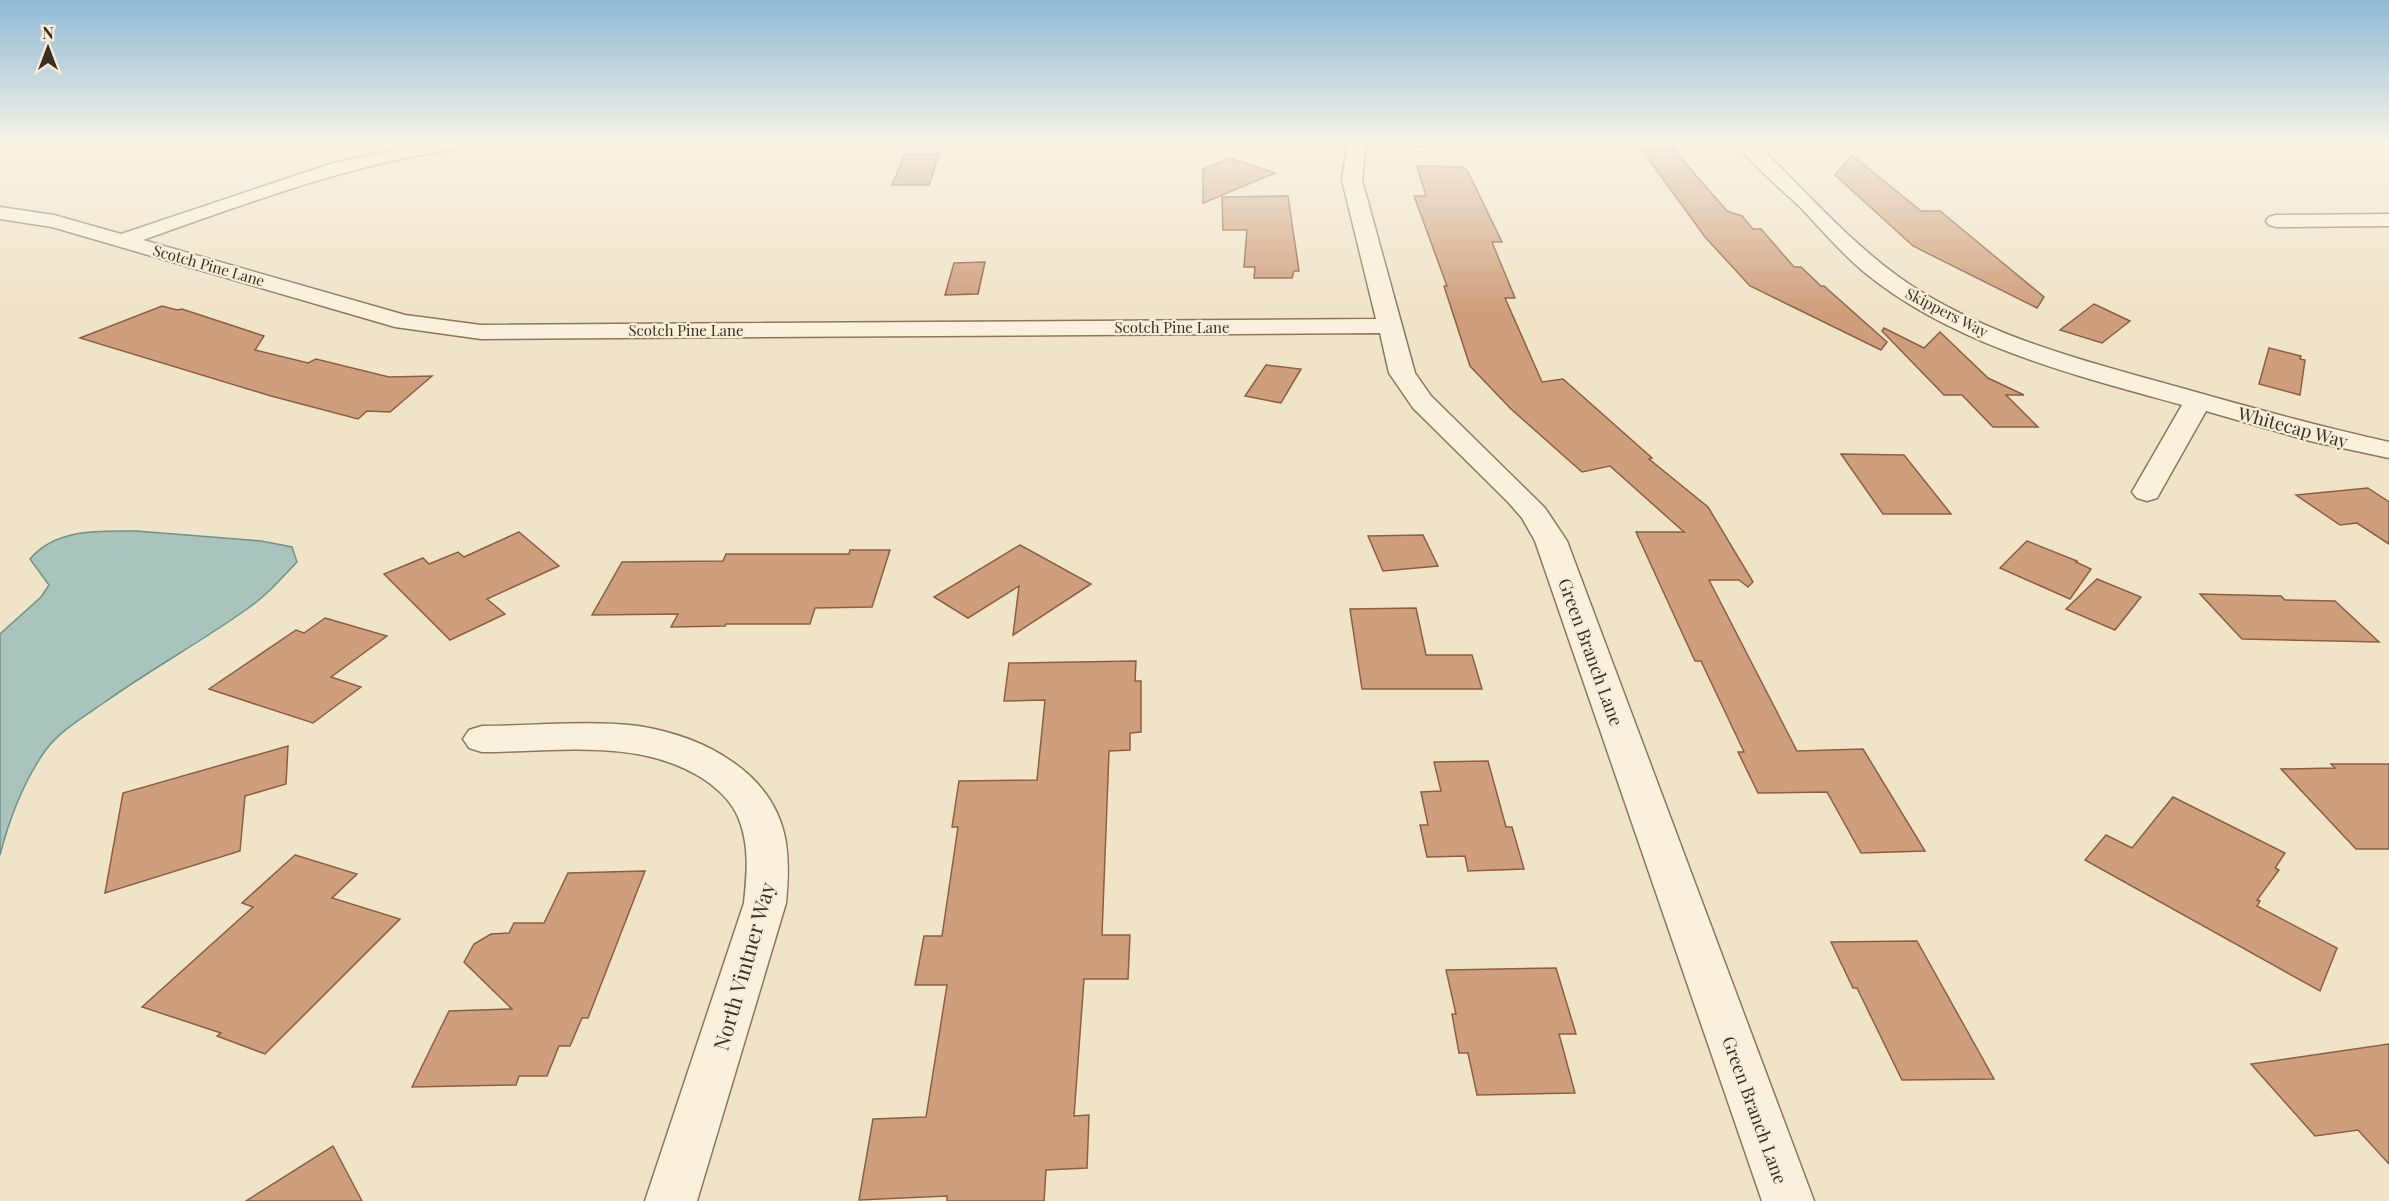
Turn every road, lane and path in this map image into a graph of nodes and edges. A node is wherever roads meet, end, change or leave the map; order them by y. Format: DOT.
graph roads {
  1 [pos="247,198"];
  2 [pos="1357,198"];
  3 [pos="1801,198"];
  4 [pos="0,213"];
  5 [pos="2276,220"];
  6 [pos="2389,220"];
  7 [pos="123,240"];
  8 [pos="1389,326"];
  9 [pos="2198,401"];
  10 [pos="2389,450"];
  11 [pos="2147,492"];
  12 [pos="482,739"];
  13 [pos="671,1201"];
  14 [pos="1788,1201"];
  1 -- 7 [label="street"];
  2 -- 8 [label="street, Green Branch Lane"];
  3 -- 9 [label="street, Skippers Way"];
  4 -- 7 [label="street, Scotch Pine Lane"];
  5 -- 6 [label="street"];
  7 -- 8 [label="street, Scotch Pine Lane"];
  8 -- 14 [label="street, Green Branch Lane"];
  9 -- 10 [label="street, Whitecap Way"];
  9 -- 11 [label="street"];
  12 -- 13 [label="street, North Vintner Way"];
}
